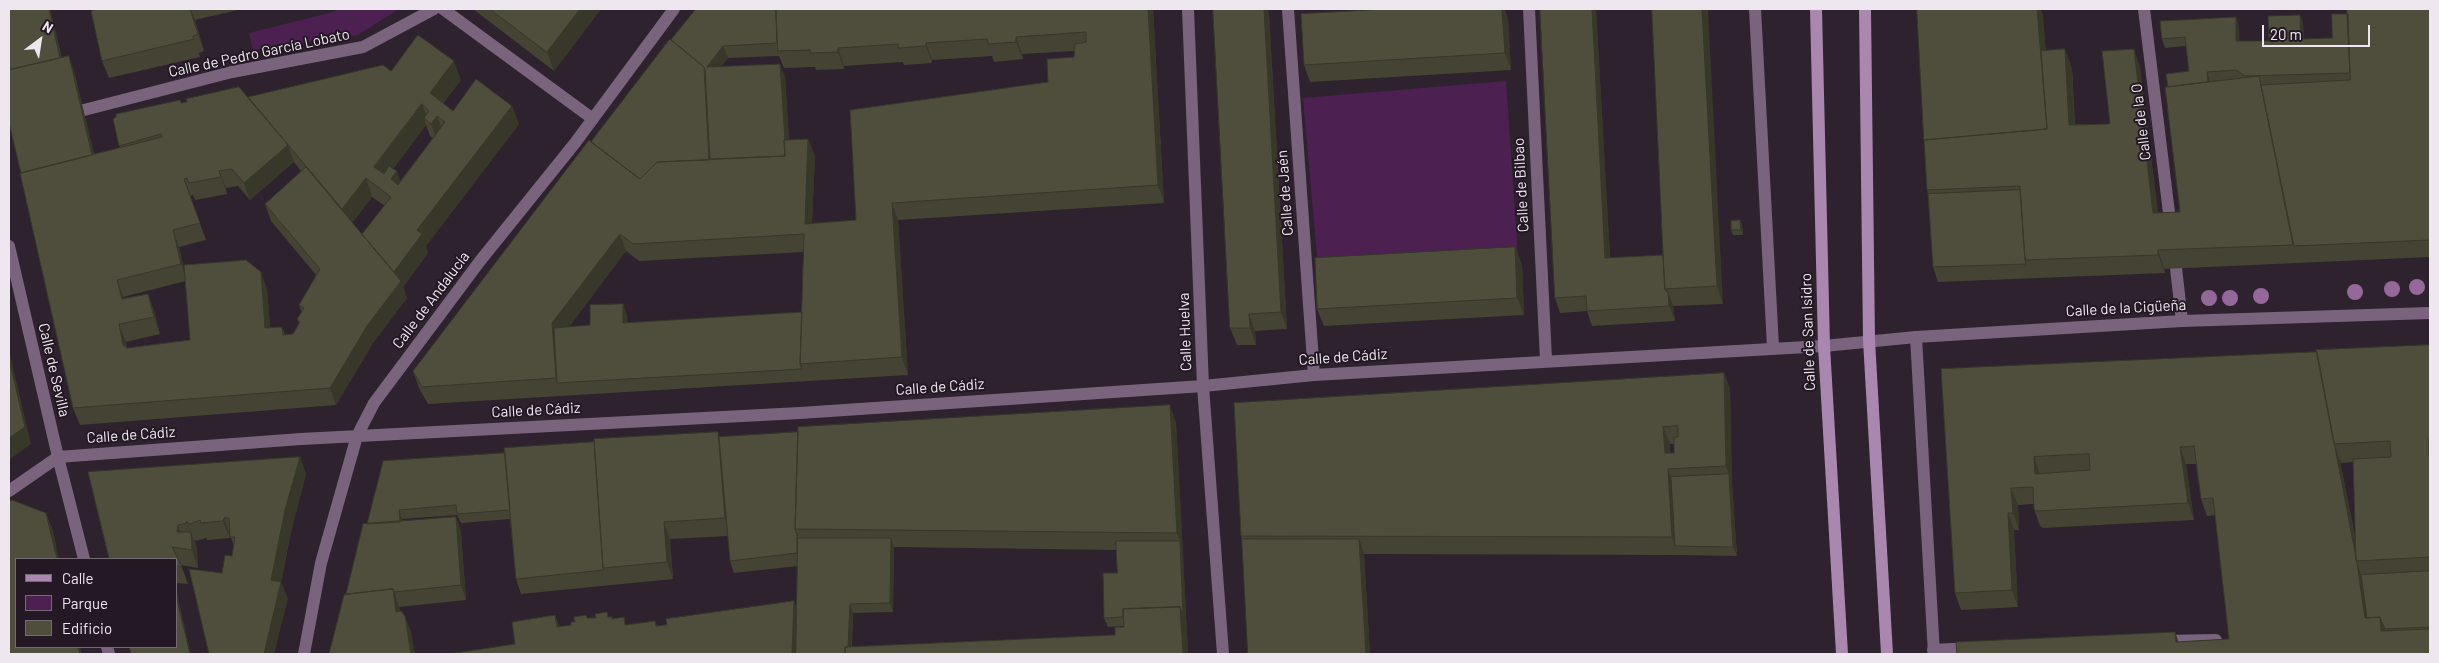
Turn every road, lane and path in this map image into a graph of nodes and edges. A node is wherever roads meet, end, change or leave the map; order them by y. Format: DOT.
graph roads {
  1 [pos="434,9"];
  2 [pos="443,9"];
  3 [pos="674,9"];
  4 [pos="1188,9"];
  5 [pos="1288,9"];
  6 [pos="1529,9"];
  7 [pos="1755,9"];
  8 [pos="1816,9"];
  9 [pos="1865,9"];
  10 [pos="2144,9"];
  11 [pos="84,110"];
  12 [pos="593,119"];
  13 [pos="2171,231"];
  14 [pos="9,246"];
  15 [pos="2176,268"];
  16 [pos="2430,313"];
  17 [pos="2182,320"];
  18 [pos="1916,337"];
  19 [pos="1869,340"];
  20 [pos="1824,346"];
  21 [pos="1773,347"];
  22 [pos="1546,360"];
  23 [pos="1314,375"];
  24 [pos="1203,386"];
  25 [pos="357,436"];
  26 [pos="58,457"];
  27 [pos="9,490"];
  28 [pos="84,558"];
  29 [pos="2216,640"];
  30 [pos="2149,642"];
  31 [pos="1988,647"];
  32 [pos="1933,652"];
  33 [pos="304,654"];
  34 [pos="1223,654"];
  35 [pos="1842,654"];
  36 [pos="1887,654"];
  1 -- 11 [label="street, Calle de Pedro García Lobato"];
  2 -- 12 [label="street"];
  3 -- 12 [label="street, Calle de Andalucía"];
  4 -- 24 [label="street, Calle Huelva"];
  5 -- 23 [label="street, Calle de Jaén"];
  6 -- 22 [label="street, Calle de Bilbao"];
  7 -- 21 [label="street"];
  8 -- 20 [label="main road, Calle de San Isidro"];
  9 -- 19 [label="main road"];
  10 -- 13 [label="street, Calle de la O"];
  12 -- 25 [label="street, Calle de Andalucía"];
  14 -- 26 [label="street, Calle de Sevilla"];
  15 -- 17 [label="street"];
  16 -- 17 [label="street, Calle de la Cigüeña"];
  17 -- 18 [label="street, Calle de la Cigüeña"];
  18 -- 19 [label="street, Calle de la Cigüeña"];
  18 -- 32 [label="street"];
  19 -- 20 [label="street, Calle de la Cigüeña"];
  19 -- 36 [label="main road"];
  20 -- 21 [label="street, Calle de Cádiz"];
  20 -- 35 [label="main road, Calle de San Isidro"];
  21 -- 22 [label="street, Calle de Cádiz"];
  22 -- 23 [label="street, Calle de Cádiz"];
  23 -- 24 [label="street, Calle de Cádiz"];
  24 -- 25 [label="street, Calle de Cádiz"];
  24 -- 34 [label="street, Calle Huelva"];
  25 -- 26 [label="street, Calle de Cádiz"];
  25 -- 33 [label="street, Calle de Andalucía"];
  26 -- 27 [label="street"];
  26 -- 28 [label="street, Calle de Sevilla"];
  29 -- 30 [label="street"];
  31 -- 32 [label="street"];
}
